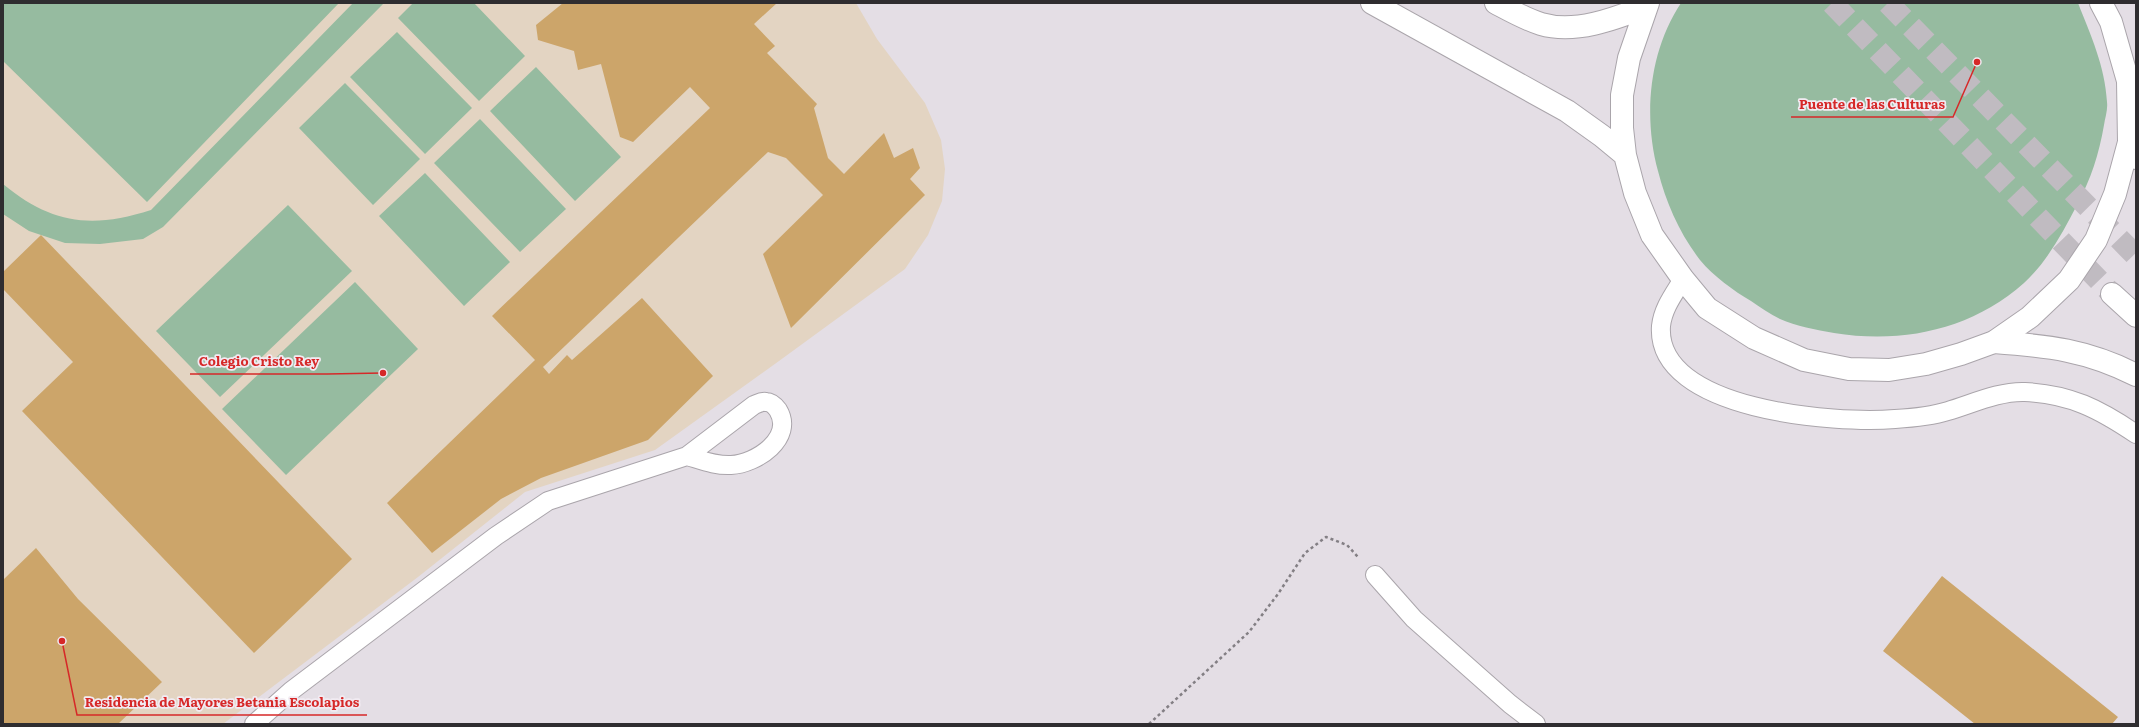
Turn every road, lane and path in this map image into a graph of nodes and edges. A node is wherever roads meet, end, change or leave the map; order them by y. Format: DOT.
graph roads {
  1 [pos="1372,3"];
  2 [pos="1496,3"];
  3 [pos="2101,3"];
  4 [pos="1646,5"];
  5 [pos="2115,13"];
  6 [pos="2133,150"];
  7 [pos="1624,155"];
  8 [pos="1683,279"];
  9 [pos="2112,294"];
  10 [pos="2136,316"];
  11 [pos="1994,342"];
  12 [pos="2136,375"];
  13 [pos="2136,434"];
  14 [pos="687,456"];
  15 [pos="1375,575"];
  16 [pos="254,724"];
  17 [pos="1149,724"];
  18 [pos="1536,724"];
  1 -- 7 [label="main road"];
  2 -- 4 [label="main road"];
  3 -- 5 [label="main road"];
  4 -- 7 [label="main road"];
  5 -- 6 [label="main road"];
  6 -- 11 [label="main road"];
  7 -- 8 [label="main road"];
  8 -- 11 [label="main road"];
  8 -- 13 [label="lane"];
  9 -- 10 [label="main road"];
  11 -- 12 [label="main road"];
  14 -- 14 [label="lane"];
  14 -- 16 [label="lane"];
  15 -- 17 [label="path"];
  15 -- 18 [label="lane"];
}
